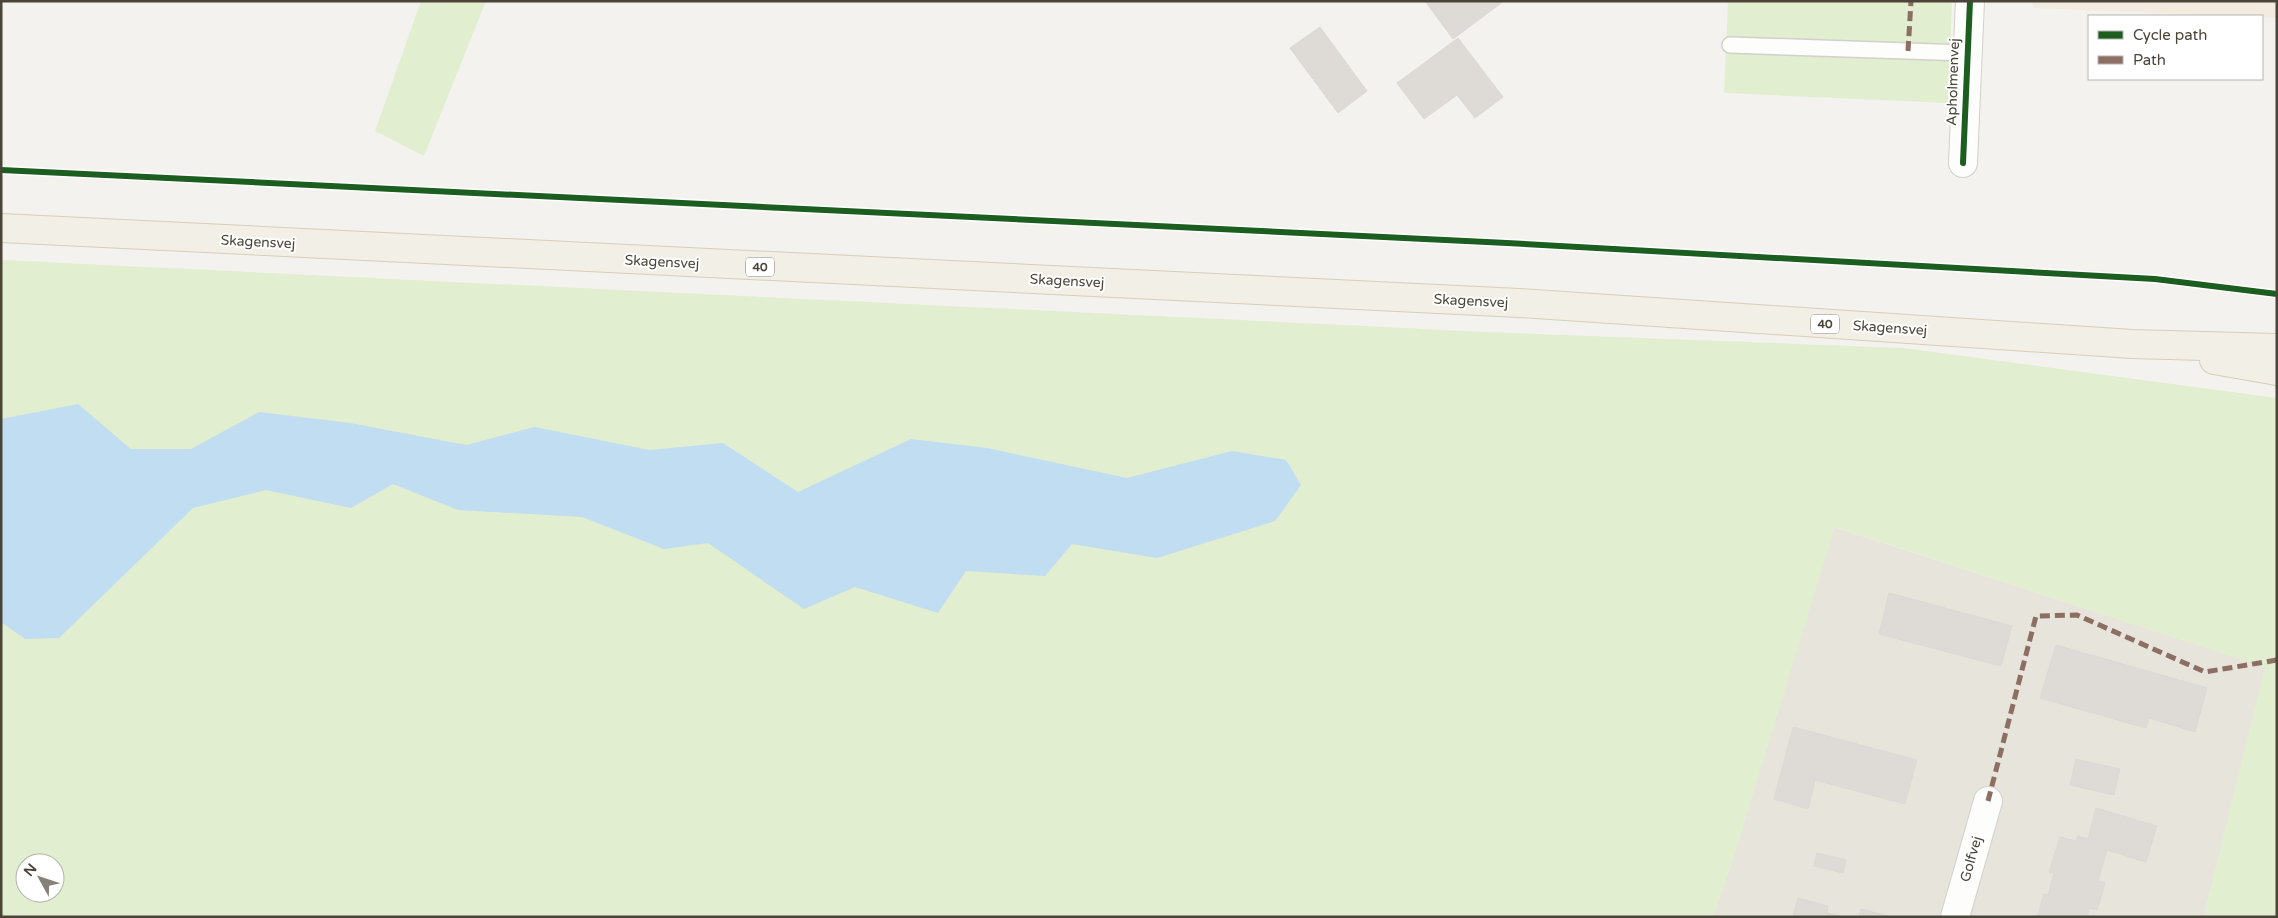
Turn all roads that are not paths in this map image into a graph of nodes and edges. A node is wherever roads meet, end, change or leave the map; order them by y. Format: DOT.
graph roads {
  1 [pos="1970,1"];
  2 [pos="1730,45"];
  3 [pos="1966,53"];
  4 [pos="1963,163"];
  5 [pos="1,228"];
  6 [pos="2132,344"];
  7 [pos="2277,348"];
  8 [pos="2277,371"];
  9 [pos="1988,802"];
  10 [pos="1955,917"];
  1 -- 3 [label="street, Apholmenvej"];
  2 -- 3 [label="lane"];
  3 -- 4 [label="street, Apholmenvej"];
  5 -- 6 [label="main road, Skagensvej / 40"];
  6 -- 7 [label="main road, Skagensvej / 40"];
  6 -- 8 [label="main road, Skagensvej / 40"];
  9 -- 10 [label="street, Golfvej"];
}
